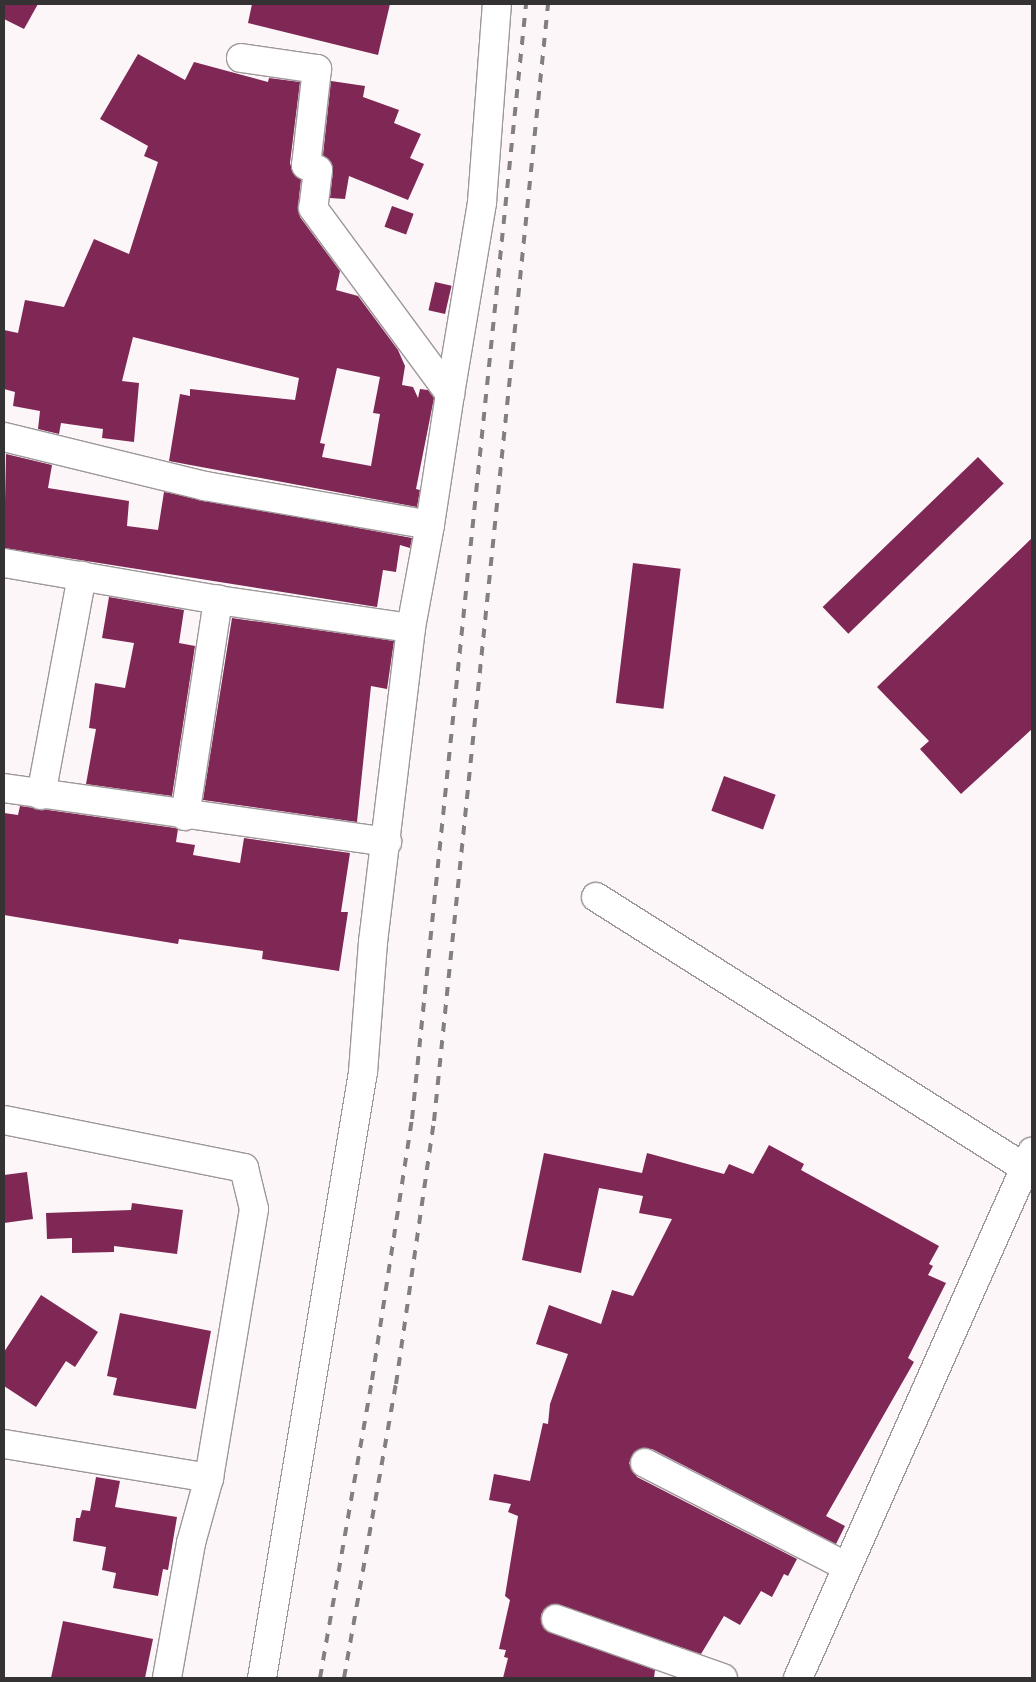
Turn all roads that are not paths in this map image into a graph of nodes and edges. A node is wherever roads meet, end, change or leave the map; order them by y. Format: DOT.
graph roads {
  1 [pos="497,4"];
  2 [pos="241,58"];
  3 [pos="450,394"];
  4 [pos="4,438"];
  5 [pos="430,525"];
  6 [pos="4,562"];
  7 [pos="82,576"];
  8 [pos="218,600"];
  9 [pos="411,628"];
  10 [pos="4,788"];
  11 [pos="41,795"];
  12 [pos="185,816"];
  13 [pos="387,842"];
  14 [pos="596,897"];
  15 [pos="4,1120"];
  16 [pos="1029,1160"];
  17 [pos="4,1444"];
  18 [pos="645,1464"];
  19 [pos="209,1478"];
  20 [pos="848,1567"];
  21 [pos="556,1620"];
  22 [pos="801,1674"];
  23 [pos="167,1678"];
  24 [pos="262,1678"];
  25 [pos="723,1678"];
  1 -- 3 [label="street"];
  2 -- 3 [label="street"];
  3 -- 5 [label="street"];
  4 -- 5 [label="street"];
  5 -- 9 [label="street"];
  6 -- 7 [label="street"];
  7 -- 8 [label="street"];
  7 -- 11 [label="street"];
  8 -- 9 [label="street"];
  8 -- 12 [label="street"];
  9 -- 13 [label="street"];
  10 -- 11 [label="street"];
  11 -- 12 [label="street"];
  12 -- 13 [label="street"];
  13 -- 24 [label="street"];
  14 -- 16 [label="street"];
  15 -- 19 [label="street"];
  16 -- 20 [label="street"];
  17 -- 19 [label="street"];
  18 -- 20 [label="street"];
  19 -- 23 [label="street"];
  20 -- 22 [label="street"];
  21 -- 25 [label="street"];
}
